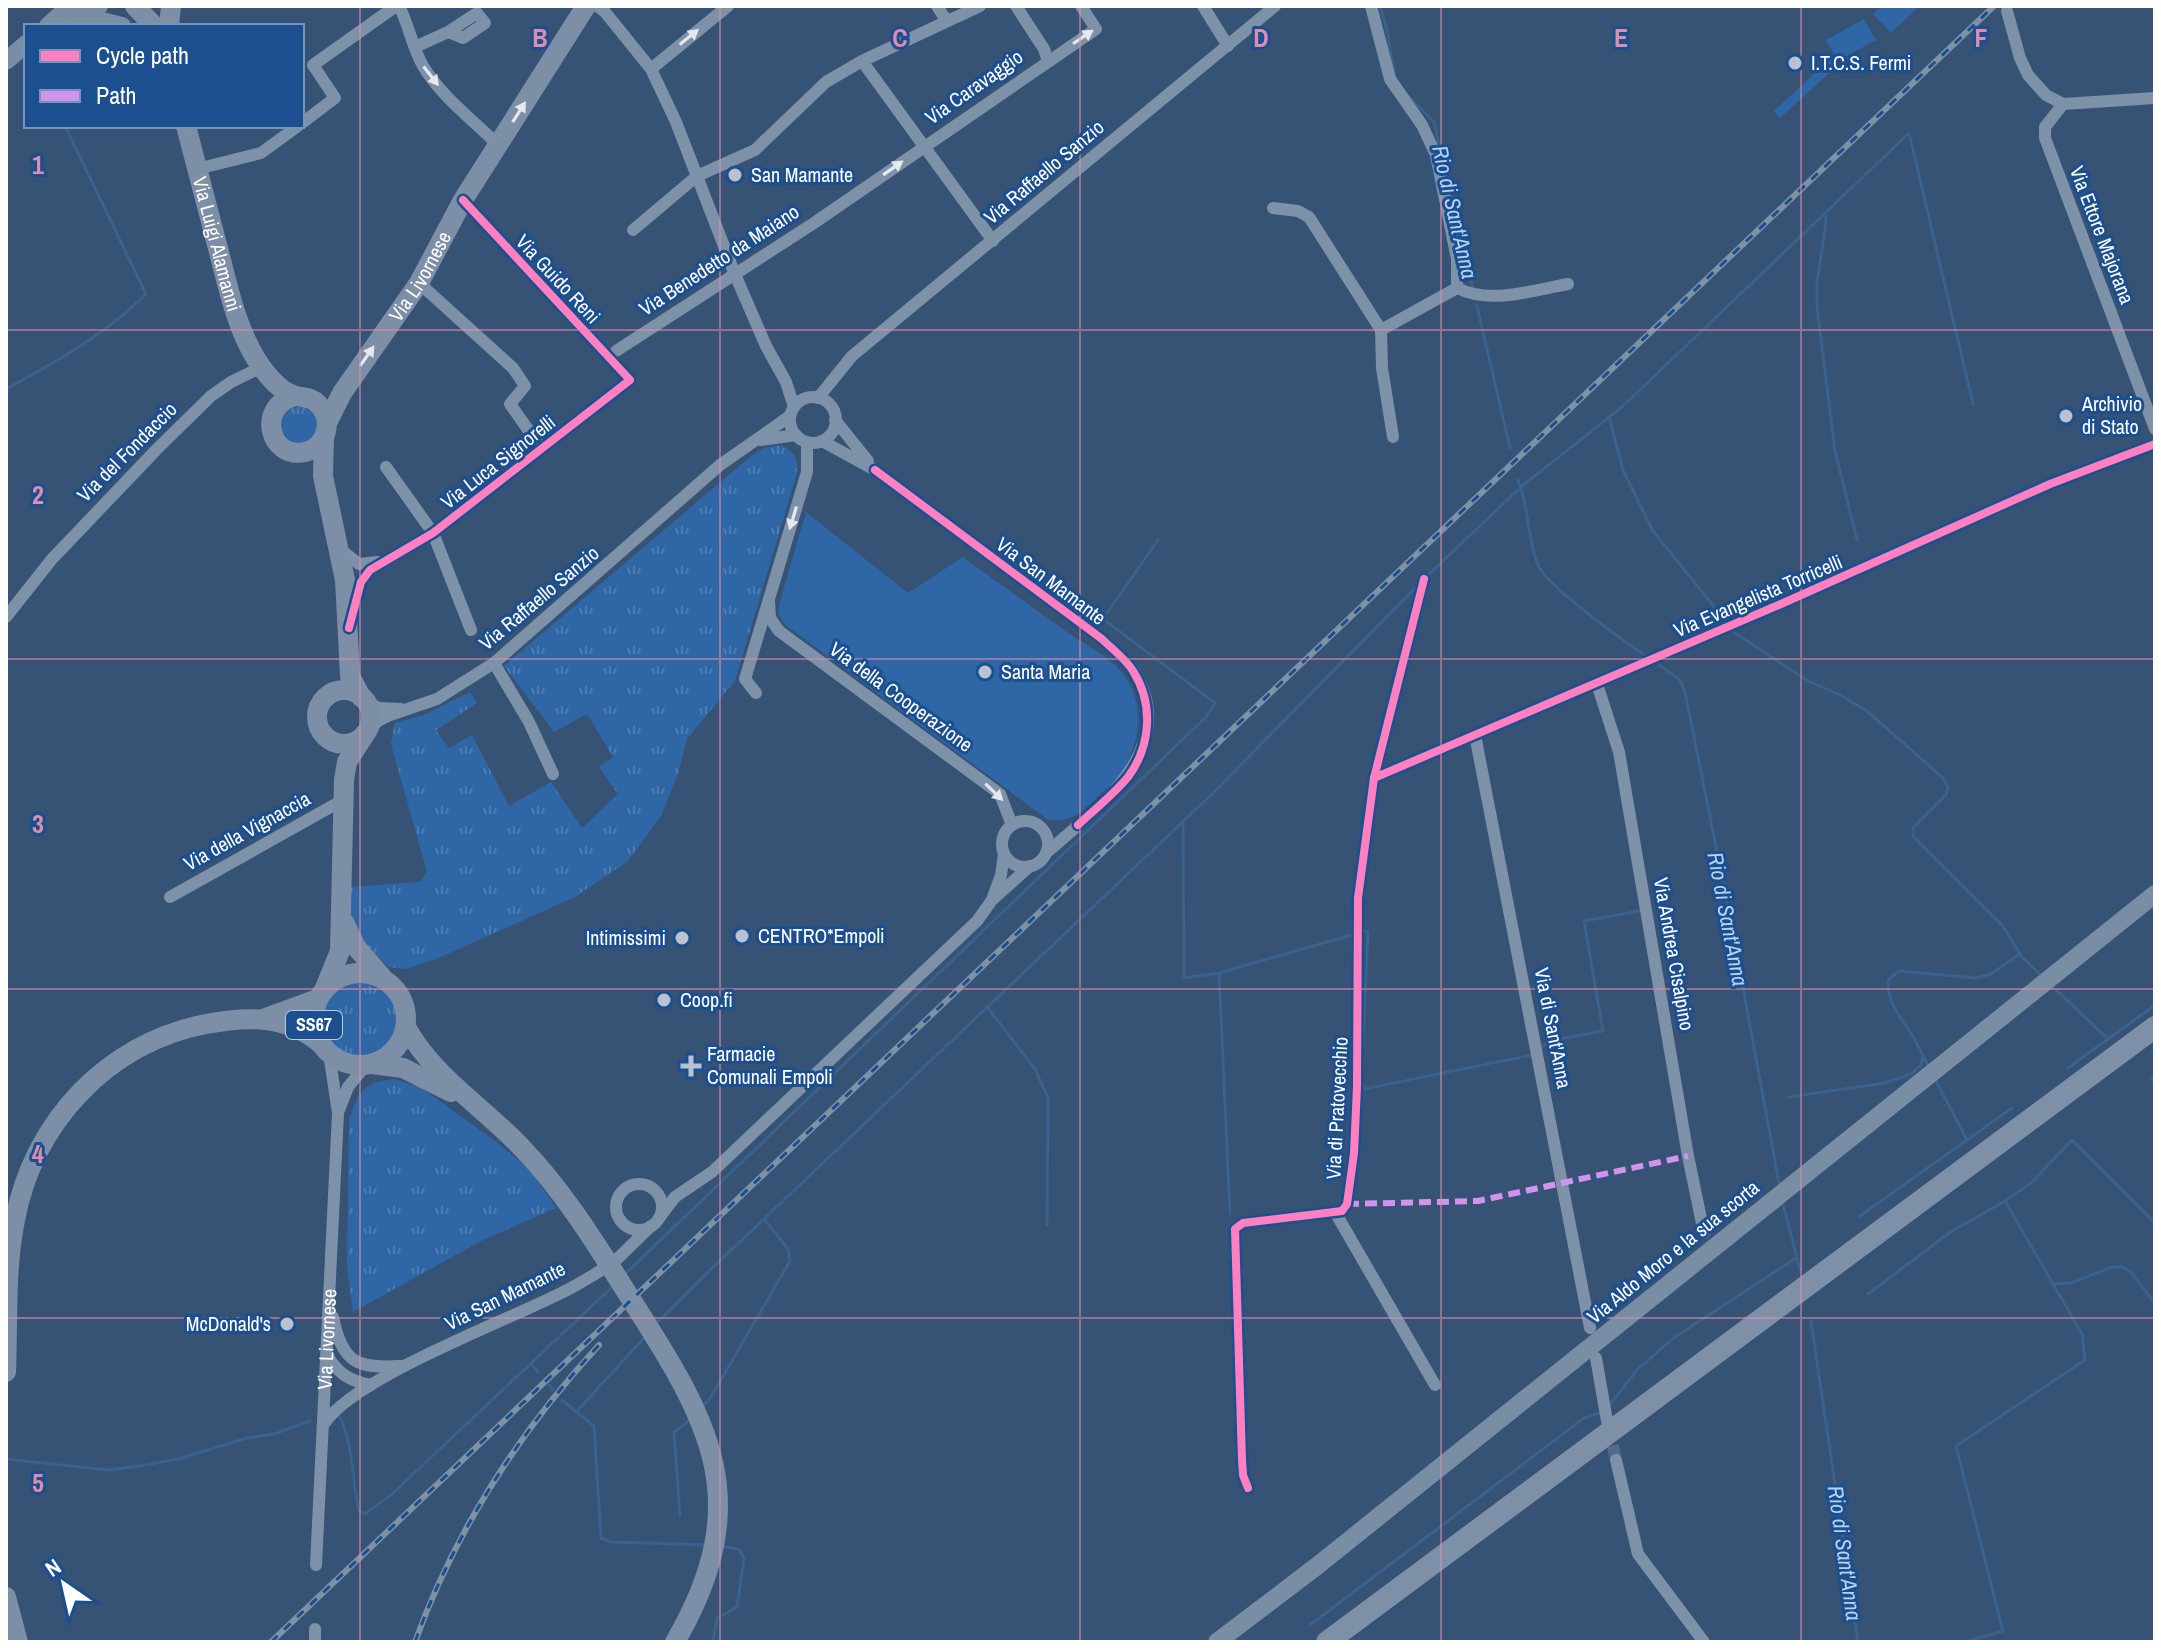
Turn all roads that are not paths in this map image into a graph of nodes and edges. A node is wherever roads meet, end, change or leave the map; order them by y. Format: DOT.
graph roads {
  1 [pos="99,6"];
  2 [pos="134,6"];
  3 [pos="156,6"];
  4 [pos="397,6"];
  5 [pos="586,6"];
  6 [pos="597,6"];
  7 [pos="728,6"];
  8 [pos="937,6"];
  9 [pos="980,6"];
  10 [pos="1016,6"];
  11 [pos="1081,6"];
  12 [pos="1203,6"];
  13 [pos="1275,6"];
  14 [pos="1371,6"];
  15 [pos="2007,11"];
  16 [pos="77,13"];
  17 [pos="946,20"];
  18 [pos="52,24"];
  19 [pos="114,24"];
  20 [pos="152,24"];
  21 [pos="448,32"];
  22 [pos="1228,46"];
  23 [pos="415,47"];
  24 [pos="24,48"];
  25 [pos="6,61"];
  26 [pos="862,61"];
  27 [pos="1048,61"];
  28 [pos="651,69"];
  29 [pos="2155,98"];
  30 [pos="2063,104"];
  31 [pos="304,121"];
  32 [pos="187,128"];
  33 [pos="295,128"];
  34 [pos="498,145"];
  35 [pos="923,147"];
  36 [pos="197,169"];
  37 [pos="697,176"];
  38 [pos="463,200"];
  39 [pos="1273,208"];
  40 [pos="633,230"];
  41 [pos="993,241"];
  42 [pos="734,272"];
  43 [pos="419,283"];
  44 [pos="1568,284"];
  45 [pos="1457,288"];
  46 [pos="1381,330"];
  47 [pos="616,351"];
  48 [pos="257,363"];
  49 [pos="839,370"];
  50 [pos="630,380"];
  51 [pos="786,382"];
  52 [pos="295,396"];
  53 [pos="814,398"];
  54 [pos="792,412"];
  55 [pos="273,413"];
  56 [pos="834,415"];
  57 [pos="2155,429"];
  58 [pos="326,430"];
  59 [pos="1393,437"];
  60 [pos="801,439"];
  61 [pos="754,441"];
  62 [pos="822,441"];
  63 [pos="2155,444"];
  64 [pos="541,448"];
  65 [pos="288,450"];
  66 [pos="386,467"];
  67 [pos="875,470"];
  68 [pos="327,501"];
  69 [pos="433,533"];
  70 [pos="339,549"];
  71 [pos="380,562"];
  72 [pos="1424,579"];
  73 [pos="769,601"];
  74 [pos="6,617"];
  75 [pos="349,628"];
  76 [pos="471,630"];
  77 [pos="348,656"];
  78 [pos="494,663"];
  79 [pos="1597,684"];
  80 [pos="756,693"];
  81 [pos="328,696"];
  82 [pos="363,699"];
  83 [pos="412,708"];
  84 [pos="366,733"];
  85 [pos="1475,735"];
  86 [pos="326,737"];
  87 [pos="553,774"];
  88 [pos="1374,778"];
  89 [pos="343,790"];
  90 [pos="1012,825"];
  91 [pos="1038,825"];
  92 [pos="1078,825"];
  93 [pos="1046,853"];
  94 [pos="1004,854"];
  95 [pos="1030,866"];
  96 [pos="2155,894"];
  97 [pos="170,897"];
  98 [pos="992,900"];
  99 [pos="341,914"];
  100 [pos="385,980"];
  101 [pos="321,996"];
  102 [pos="265,1019"];
  103 [pos="406,1027"];
  104 [pos="2155,1027"];
  105 [pos="2155,1045"];
  106 [pos="324,1048"];
  107 [pos="369,1065"];
  108 [pos="475,1106"];
  109 [pos="338,1113"];
  110 [pos="698,1182"];
  111 [pos="644,1185"];
  112 [pos="1335,1212"];
  113 [pos="617,1214"];
  114 [pos="655,1222"];
  115 [pos="1704,1233"];
  116 [pos="618,1258"];
  117 [pos="330,1295"];
  118 [pos="1590,1328"];
  119 [pos="327,1355"];
  120 [pos="1596,1358"];
  121 [pos="407,1366"];
  122 [pos="6,1372"];
  123 [pos="371,1385"];
  124 [pos="1435,1385"];
  125 [pos="1606,1413"];
  126 [pos="1646,1414"];
  127 [pos="323,1426"];
  128 [pos="1616,1460"];
  129 [pos="1578,1464"];
  130 [pos="1248,1488"];
  131 [pos="316,1565"];
  132 [pos="6,1597"];
  133 [pos="18,1642"];
  134 [pos="675,1642"];
  135 [pos="1217,1642"];
  136 [pos="1327,1642"];
  137 [pos="1350,1642"];
  138 [pos="1704,1642"];
  1 -- 16 [label="main road"];
  2 -- 3 [label="main road"];
  2 -- 20 [label="main road"];
  4 -- 23 [label="street"];
  4 -- 31 [label="street"];
  34 -- 5 [label="main road, Via Livornese, one-way"];
  6 -- 28 [label="street"];
  28 -- 7 [label="street, one-way"];
  8 -- 17 [label="street"];
  9 -- 17 [label="street"];
  10 -- 27 [label="street"];
  27 -- 11 [label="street, Via Caravaggio, one-way"];
  12 -- 22 [label="street"];
  13 -- 22 [label="street, Via Raffaello Sanzio"];
  14 -- 45 [label="street"];
  15 -- 30 [label="street"];
  16 -- 18 [label="main road"];
  16 -- 19 [label="main road"];
  17 -- 26 [label="street"];
  21 -- 23 [label="street"];
  22 -- 41 [label="street, Via Raffaello Sanzio"];
  23 -- 34 [label="street, one-way"];
  24 -- 25 [label="main road"];
  26 -- 35 [label="street"];
  26 -- 37 [label="street"];
  27 -- 35 [label="street, Via Caravaggio"];
  28 -- 37 [label="street"];
  29 -- 30 [label="street"];
  30 -- 57 [label="street, Via Ettore Majorana"];
  32 -- 36 [label="main road, Via Luigi Alamanni"];
  33 -- 36 [label="street"];
  34 -- 38 [label="main road, Via Livornese"];
  35 -- 41 [label="street"];
  42 -- 35 [label="street, Via Benedetto da Maiano, one-way"];
  36 -- 48 [label="main road, Via Luigi Alamanni"];
  37 -- 40 [label="street"];
  37 -- 42 [label="street"];
  38 -- 43 [label="main road, Via Livornese"];
  38 -- 50 [label="street, Via Guido Reni"];
  39 -- 46 [label="street"];
  41 -- 49 [label="street, Via Raffaello Sanzio"];
  42 -- 47 [label="street, Via Benedetto da Maiano"];
  42 -- 51 [label="street"];
  58 -- 43 [label="main road, Via Livornese, one-way"];
  43 -- 64 [label="street"];
  44 -- 45 [label="street"];
  45 -- 46 [label="street"];
  46 -- 59 [label="street"];
  48 -- 52 [label="main road, Via Luigi Alamanni"];
  48 -- 55 [label="main road, Via Luigi Alamanni"];
  48 -- 74 [label="street, Via del Fondaccio"];
  49 -- 53 [label="street, Via Raffaello Sanzio"];
  49 -- 56 [label="street"];
  50 -- 64 [label="street, Via Luca Signorelli"];
  51 -- 53 [label="street"];
  51 -- 54 [label="street"];
  52 -- 55 [label="main road"];
  52 -- 58 [label="main road"];
  53 -- 54 [label="street"];
  53 -- 56 [label="street"];
  54 -- 60 [label="street"];
  54 -- 61 [label="street, Via Raffaello Sanzio"];
  55 -- 65 [label="main road, Via Livornese / SS67"];
  56 -- 62 [label="street"];
  56 -- 67 [label="street, Via San Mamante"];
  58 -- 65 [label="main road"];
  58 -- 68 [label="main road, Via Livornese / SS67"];
  60 -- 61 [label="street, Via Raffaello Sanzio"];
  60 -- 62 [label="street"];
  60 -- 73 [label="street, one-way"];
  61 -- 78 [label="street, Via Raffaello Sanzio"];
  62 -- 67 [label="street, Via San Mamante"];
  63 -- 79 [label="street, Via Evangelista Torricelli"];
  64 -- 69 [label="street, Via Luca Signorelli"];
  65 -- 68 [label="main road, Via Livornese / SS67"];
  66 -- 69 [label="street"];
  67 -- 92 [label="street, Via San Mamante"];
  68 -- 70 [label="main road, Via Livornese / SS67"];
  69 -- 71 [label="street, Via Luca Signorelli"];
  69 -- 76 [label="street"];
  70 -- 71 [label="street"];
  70 -- 75 [label="main road, Via Livornese / SS67"];
  71 -- 75 [label="street"];
  72 -- 88 [label="street"];
  73 -- 80 [label="street"];
  73 -- 90 [label="street, Via della Cooperazione, one-way"];
  75 -- 77 [label="main road, Via Livornese / SS67"];
  77 -- 81 [label="main road, Via Livornese / SS67"];
  77 -- 82 [label="main road, Via Livornese / SS67"];
  78 -- 83 [label="street, Via Raffaello Sanzio"];
  78 -- 87 [label="street"];
  79 -- 85 [label="street, Via Evangelista Torricelli"];
  79 -- 115 [label="street, Via Andrea Cisalpino"];
  81 -- 82 [label="main road"];
  81 -- 86 [label="main road, Via Livornese / SS67"];
  82 -- 83 [label="street, Via Raffaello Sanzio"];
  82 -- 84 [label="main road, Via Livornese / SS67"];
  83 -- 84 [label="street, Via Raffaello Sanzio"];
  84 -- 86 [label="main road"];
  84 -- 89 [label="main road, Via Livornese / SS67"];
  85 -- 88 [label="street, Via Evangelista Torricelli"];
  85 -- 118 [label="street, Via di Sant'Anna"];
  86 -- 89 [label="main road, Via Livornese / SS67"];
  88 -- 112 [label="street, Via di Pratovecchio"];
  89 -- 97 [label="street, Via della Vignaccia"];
  89 -- 99 [label="main road, Via Livornese / SS67"];
  90 -- 91 [label="street"];
  90 -- 94 [label="street"];
  91 -- 92 [label="street"];
  91 -- 93 [label="street"];
  92 -- 93 [label="street, Via San Mamante"];
  93 -- 95 [label="street"];
  94 -- 95 [label="street"];
  94 -- 98 [label="street"];
  95 -- 98 [label="street"];
  96 -- 135 [label="main road, Via Aldo Moro e la sua scorta"];
  98 -- 110 [label="street"];
  99 -- 100 [label="main road, Via Livornese / SS67"];
  99 -- 101 [label="main road, Via Livornese / SS67"];
  100 -- 101 [label="main road, SS67"];
  100 -- 103 [label="main road, Via Livornese / SS67"];
  101 -- 102 [label="main road, SS67"];
  101 -- 106 [label="main road, Via Livornese / SS67"];
  102 -- 106 [label="main road, SS67"];
  102 -- 122 [label="main road, SS67"];
  103 -- 107 [label="main road, Via Livornese / SS67"];
  103 -- 108 [label="main road"];
  104 -- 126 [label="highway"];
  105 -- 126 [label="highway"];
  106 -- 107 [label="main road, SS67"];
  106 -- 109 [label="street, Via Livornese / SS67"];
  107 -- 108 [label="main road"];
  107 -- 109 [label="street, Via Livornese / SS67"];
  108 -- 134 [label="main road"];
  109 -- 117 [label="street, Via Livornese / SS67"];
  110 -- 111 [label="street"];
  110 -- 114 [label="street"];
  111 -- 113 [label="street"];
  111 -- 114 [label="street"];
  112 -- 124 [label="street"];
  112 -- 130 [label="street"];
  113 -- 114 [label="street"];
  113 -- 116 [label="street"];
  114 -- 116 [label="street, Via San Mamante"];
  116 -- 121 [label="street, Via San Mamante"];
  117 -- 119 [label="street, Via Livornese / SS67"];
  117 -- 121 [label="street, Via San Mamante"];
  119 -- 123 [label="street"];
  119 -- 127 [label="street, Via Livornese / SS67"];
  120 -- 125 [label="street"];
  121 -- 123 [label="street, Via San Mamante"];
  123 -- 127 [label="street, Via San Mamante"];
  126 -- 129 [label="highway"];
  127 -- 131 [label="street, Via Livornese / SS67"];
  128 -- 138 [label="street"];
  129 -- 136 [label="highway"];
  129 -- 137 [label="highway"];
  132 -- 133 [label="main road"];
}
